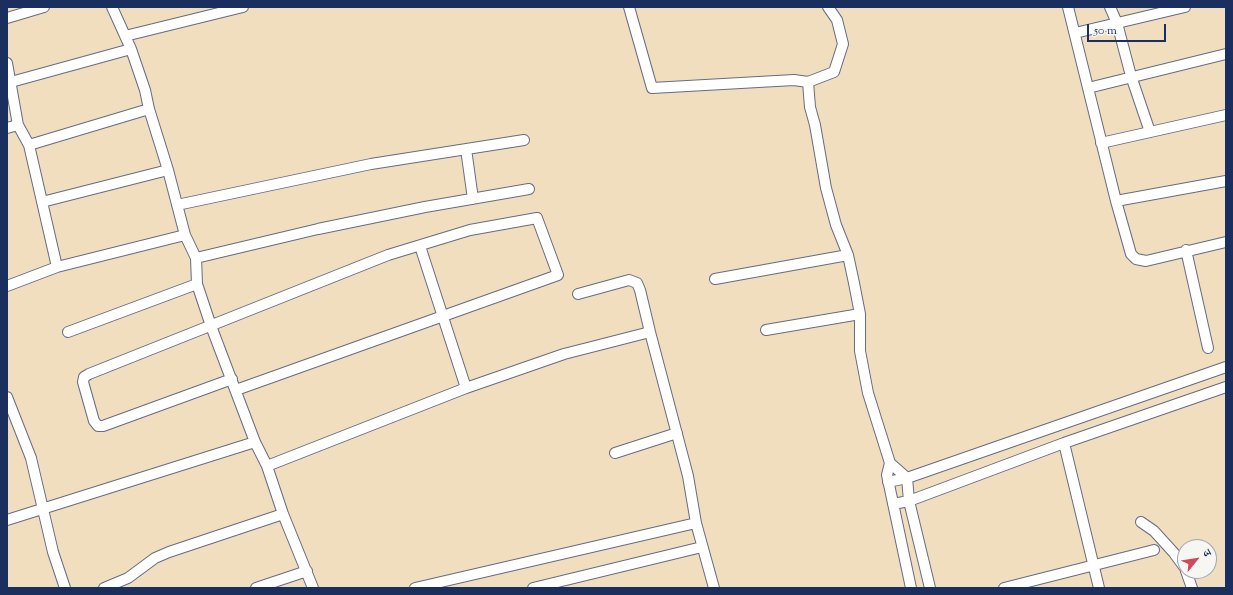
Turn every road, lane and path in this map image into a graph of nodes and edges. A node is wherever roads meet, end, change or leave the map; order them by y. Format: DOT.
graph roads {
  1 [pos="44,7"];
  2 [pos="112,7"];
  3 [pos="629,7"];
  4 [pos="828,7"];
  5 [pos="1068,7"];
  6 [pos="1110,7"];
  7 [pos="1185,7"];
  8 [pos="238,8"];
  9 [pos="1146,12"];
  10 [pos="7,18"];
  11 [pos="1117,23"];
  12 [pos="1075,33"];
  13 [pos="125,36"];
  14 [pos="131,49"];
  15 [pos="1226,54"];
  16 [pos="7,64"];
  17 [pos="1131,76"];
  18 [pos="11,82"];
  19 [pos="808,82"];
  20 [pos="1088,88"];
  21 [pos="149,109"];
  22 [pos="1226,115"];
  23 [pos="18,125"];
  24 [pos="7,128"];
  25 [pos="1150,132"];
  26 [pos="524,140"];
  27 [pos="1101,144"];
  28 [pos="29,145"];
  29 [pos="466,149"];
  30 [pos="168,170"];
  31 [pos="1226,181"];
  32 [pos="529,189"];
  33 [pos="473,198"];
  34 [pos="1116,201"];
  35 [pos="42,202"];
  36 [pos="177,205"];
  37 [pos="185,235"];
  38 [pos="1226,242"];
  39 [pos="420,246"];
  40 [pos="1186,250"];
  41 [pos="848,255"];
  42 [pos="196,258"];
  43 [pos="57,267"];
  44 [pos="715,279"];
  45 [pos="197,284"];
  46 [pos="7,286"];
  47 [pos="578,294"];
  48 [pos="860,314"];
  49 [pos="442,315"];
  50 [pos="212,326"];
  51 [pos="766,330"];
  52 [pos="68,332"];
  53 [pos="650,332"];
  54 [pos="1208,348"];
  55 [pos="1226,367"];
  56 [pos="232,378"];
  57 [pos="1226,387"];
  58 [pos="466,388"];
  59 [pos="236,390"];
  60 [pos="7,397"];
  61 [pos="677,433"];
  62 [pos="255,442"];
  63 [pos="1064,443"];
  64 [pos="614,453"];
  65 [pos="890,463"];
  66 [pos="267,466"];
  67 [pos="907,478"];
  68 [pos="888,482"];
  69 [pos="909,501"];
  70 [pos="893,504"];
  71 [pos="44,509"];
  72 [pos="283,514"];
  73 [pos="7,520"];
  74 [pos="1141,522"];
  75 [pos="696,523"];
  76 [pos="702,547"];
  77 [pos="1154,550"];
  78 [pos="1177,557"];
  79 [pos="1093,565"];
  80 [pos="307,571"];
  81 [pos="65,588"];
  82 [pos="104,588"];
  83 [pos="256,588"];
  84 [pos="313,588"];
  85 [pos="416,588"];
  86 [pos="533,588"];
  87 [pos="714,588"];
  88 [pos="911,588"];
  89 [pos="930,588"];
  90 [pos="1004,588"];
  91 [pos="1099,588"];
  1 -- 10 [label="street"];
  2 -- 13 [label="street"];
  3 -- 19 [label="street"];
  4 -- 19 [label="street"];
  5 -- 12 [label="street"];
  6 -- 11 [label="street"];
  7 -- 9 [label="street"];
  8 -- 13 [label="street"];
  9 -- 11 [label="street"];
  11 -- 12 [label="street"];
  11 -- 17 [label="street"];
  12 -- 20 [label="street"];
  13 -- 14 [label="street"];
  14 -- 18 [label="street"];
  14 -- 21 [label="street"];
  15 -- 17 [label="street"];
  16 -- 18 [label="street"];
  17 -- 20 [label="street"];
  17 -- 25 [label="street"];
  18 -- 23 [label="street"];
  19 -- 41 [label="street"];
  20 -- 27 [label="street"];
  21 -- 28 [label="street"];
  21 -- 30 [label="street"];
  22 -- 25 [label="street"];
  23 -- 24 [label="street"];
  23 -- 28 [label="street"];
  25 -- 27 [label="street"];
  26 -- 29 [label="street"];
  27 -- 34 [label="street"];
  28 -- 35 [label="street"];
  29 -- 33 [label="street"];
  29 -- 36 [label="street"];
  30 -- 35 [label="street"];
  30 -- 36 [label="street"];
  31 -- 34 [label="street"];
  32 -- 33 [label="street"];
  33 -- 42 [label="street"];
  34 -- 40 [label="street"];
  35 -- 43 [label="street"];
  36 -- 37 [label="street"];
  37 -- 42 [label="street"];
  37 -- 43 [label="street"];
  38 -- 40 [label="street"];
  39 -- 49 [label="street"];
  39 -- 49 [label="street"];
  39 -- 50 [label="street"];
  40 -- 54 [label="street"];
  41 -- 44 [label="street"];
  41 -- 48 [label="street"];
  42 -- 45 [label="street"];
  43 -- 46 [label="street"];
  45 -- 50 [label="street"];
  45 -- 52 [label="street"];
  47 -- 53 [label="street"];
  48 -- 51 [label="street"];
  48 -- 65 [label="street"];
  49 -- 58 [label="street"];
  49 -- 59 [label="street"];
  50 -- 56 [label="street"];
  50 -- 56 [label="street"];
  53 -- 58 [label="street"];
  53 -- 61 [label="street"];
  55 -- 67 [label="street"];
  56 -- 59 [label="street"];
  57 -- 63 [label="street"];
  58 -- 66 [label="street"];
  59 -- 62 [label="street"];
  60 -- 71 [label="street"];
  61 -- 64 [label="street"];
  61 -- 75 [label="street"];
  62 -- 66 [label="street"];
  62 -- 71 [label="street"];
  63 -- 69 [label="street"];
  63 -- 79 [label="street"];
  65 -- 67 [label="street"];
  65 -- 68 [label="street"];
  66 -- 72 [label="street"];
  67 -- 68 [label="street"];
  67 -- 69 [label="street"];
  68 -- 70 [label="street"];
  69 -- 70 [label="street"];
  69 -- 89 [label="street"];
  70 -- 88 [label="street"];
  71 -- 73 [label="street"];
  71 -- 81 [label="street"];
  72 -- 80 [label="street"];
  72 -- 82 [label="street"];
  74 -- 78 [label="street"];
  75 -- 76 [label="street"];
  75 -- 85 [label="street"];
  76 -- 86 [label="street"];
  76 -- 87 [label="street"];
  77 -- 79 [label="street"];
  79 -- 90 [label="street"];
  79 -- 91 [label="street"];
  80 -- 83 [label="street"];
  80 -- 84 [label="street"];
}
